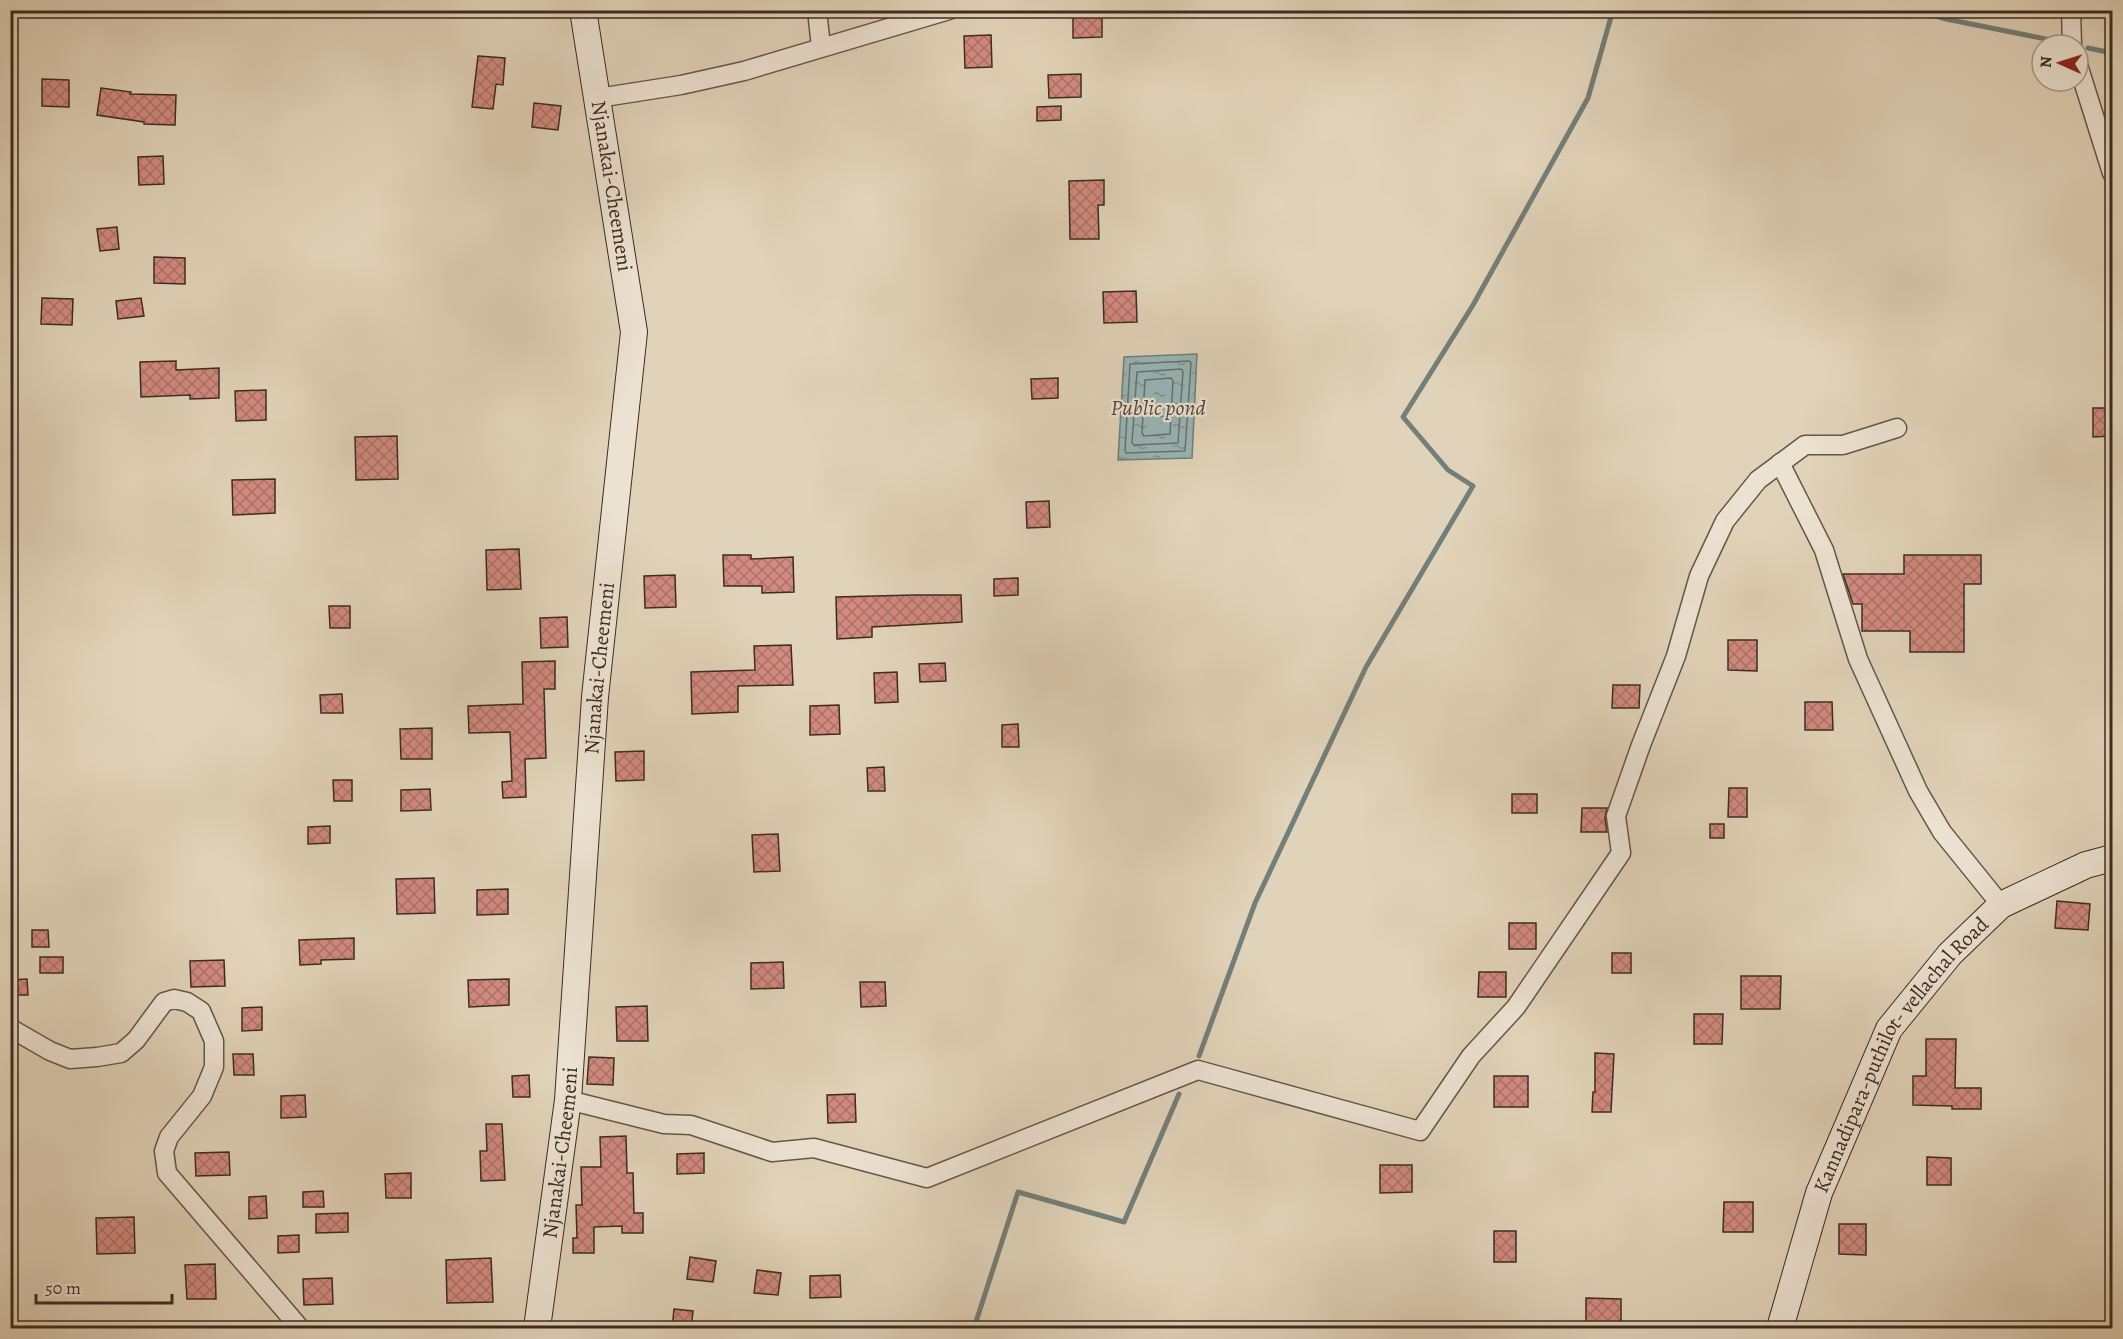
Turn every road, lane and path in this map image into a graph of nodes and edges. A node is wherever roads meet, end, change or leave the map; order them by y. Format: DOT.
graph roads {
  1 [pos="583,10"];
  2 [pos="817,10"];
  3 [pos="949,10"];
  4 [pos="2071,10"];
  5 [pos="2072,33"];
  6 [pos="821,47"];
  7 [pos="2087,93"];
  8 [pos="598,98"];
  9 [pos="2112,173"];
  10 [pos="1897,428"];
  11 [pos="1780,464"];
  12 [pos="2112,858"];
  13 [pos="2001,905"];
  14 [pos="10,1029"];
  15 [pos="568,1100"];
  16 [pos="300,1329"];
  17 [pos="537,1329"];
  18 [pos="1780,1329"];
  1 -- 8 [label="main road, Njanakai-Cheemeni"];
  2 -- 6 [label="street"];
  3 -- 6 [label="street"];
  4 -- 5 [label="street"];
  6 -- 8 [label="street"];
  7 -- 9 [label="street"];
  8 -- 15 [label="main road, Njanakai-Cheemeni"];
  10 -- 11 [label="street"];
  11 -- 13 [label="street"];
  11 -- 15 [label="street"];
  12 -- 13 [label="main road, Kannadipara-puthilot- vellachal Road"];
  13 -- 18 [label="main road, Kannadipara-puthilot- vellachal Road"];
  14 -- 16 [label="street"];
  15 -- 17 [label="main road, Njanakai-Cheemeni"];
}
